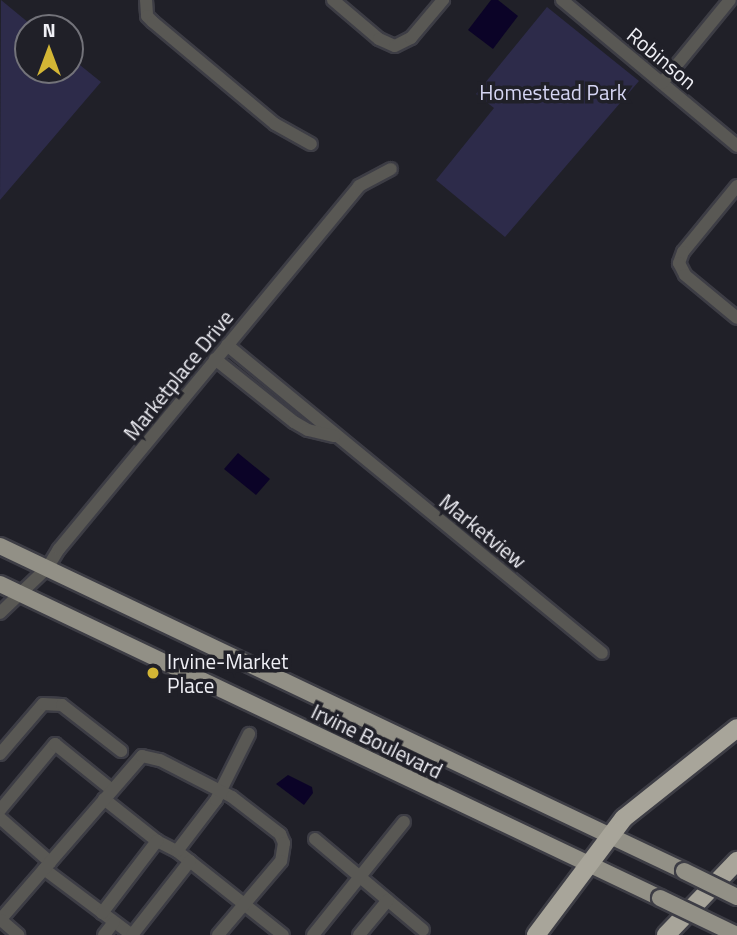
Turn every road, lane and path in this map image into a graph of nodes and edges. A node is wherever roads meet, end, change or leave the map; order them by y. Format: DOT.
graph roads {
  1 [pos="146,0"];
  2 [pos="333,0"];
  3 [pos="443,0"];
  4 [pos="730,0"];
  5 [pos="565,1"];
  6 [pos="662,83"];
  7 [pos="311,144"];
  8 [pos="737,146"];
  9 [pos="391,169"];
  10 [pos="737,186"];
  11 [pos="737,318"];
  12 [pos="227,345"];
  13 [pos="215,359"];
  14 [pos="341,438"];
  15 [pos="0,546"];
  16 [pos="48,567"];
  17 [pos="0,584"];
  18 [pos="20,593"];
  19 [pos="0,612"];
  20 [pos="602,653"];
  21 [pos="737,728"];
  22 [pos="249,734"];
  23 [pos="121,751"];
  24 [pos="0,754"];
  25 [pos="221,791"];
  26 [pos="108,794"];
  27 [pos="0,810"];
  28 [pos="0,818"];
  29 [pos="404,822"];
  30 [pos="610,834"];
  31 [pos="315,839"];
  32 [pos="158,841"];
  33 [pos="177,850"];
  34 [pos="190,860"];
  35 [pos="737,861"];
  36 [pos="587,864"];
  37 [pos="47,865"];
  38 [pos="360,877"];
  39 [pos="737,897"];
  40 [pos="388,900"];
  41 [pos="245,903"];
  42 [pos="102,913"];
  43 [pos="1,916"];
  44 [pos="114,922"];
  45 [pos="423,930"];
  46 [pos="18,935"];
  47 [pos="104,935"];
  48 [pos="218,935"];
  49 [pos="283,935"];
  50 [pos="313,935"];
  51 [pos="359,935"];
  52 [pos="536,935"];
  53 [pos="666,935"];
  54 [pos="737,935"];
  1 -- 7 [label="street"];
  2 -- 3 [label="street"];
  4 -- 6 [label="street"];
  5 -- 6 [label="street, Robinson"];
  6 -- 8 [label="street, Robinson"];
  9 -- 12 [label="street, Marketplace Drive"];
  10 -- 11 [label="street"];
  12 -- 13 [label="street, Marketplace Drive"];
  12 -- 14 [label="street, Marketview"];
  13 -- 14 [label="street, Marketview"];
  13 -- 16 [label="street, Marketplace Drive"];
  14 -- 20 [label="street, Marketview"];
  15 -- 16 [label="main road, Irvine Boulevard"];
  16 -- 18 [label="street, Marketplace Drive"];
  16 -- 30 [label="main road, Irvine Boulevard"];
  17 -- 18 [label="main road, Irvine Boulevard"];
  18 -- 19 [label="street, Marketplace Drive"];
  18 -- 36 [label="main road, Irvine Boulevard"];
  21 -- 30 [label="highway"];
  22 -- 25 [label="street"];
  23 -- 24 [label="street"];
  25 -- 26 [label="street"];
  25 -- 33 [label="street"];
  25 -- 41 [label="street"];
  26 -- 27 [label="street"];
  26 -- 32 [label="street"];
  26 -- 37 [label="street"];
  28 -- 37 [label="street"];
  29 -- 38 [label="street"];
  30 -- 36 [label="highway"];
  30 -- 39 [label="main road, Irvine Boulevard, bridge"];
  31 -- 38 [label="street"];
  32 -- 33 [label="street"];
  32 -- 42 [label="street"];
  33 -- 34 [label="street"];
  34 -- 41 [label="street"];
  34 -- 44 [label="street"];
  35 -- 53 [label="highway"];
  36 -- 52 [label="highway"];
  36 -- 54 [label="main road, Irvine Boulevard, bridge"];
  37 -- 42 [label="street"];
  37 -- 43 [label="street"];
  38 -- 40 [label="street"];
  38 -- 50 [label="street"];
  40 -- 45 [label="street"];
  40 -- 51 [label="street"];
  41 -- 48 [label="street"];
  41 -- 49 [label="street"];
  42 -- 44 [label="street"];
  43 -- 46 [label="street"];
  44 -- 47 [label="street"];
}
